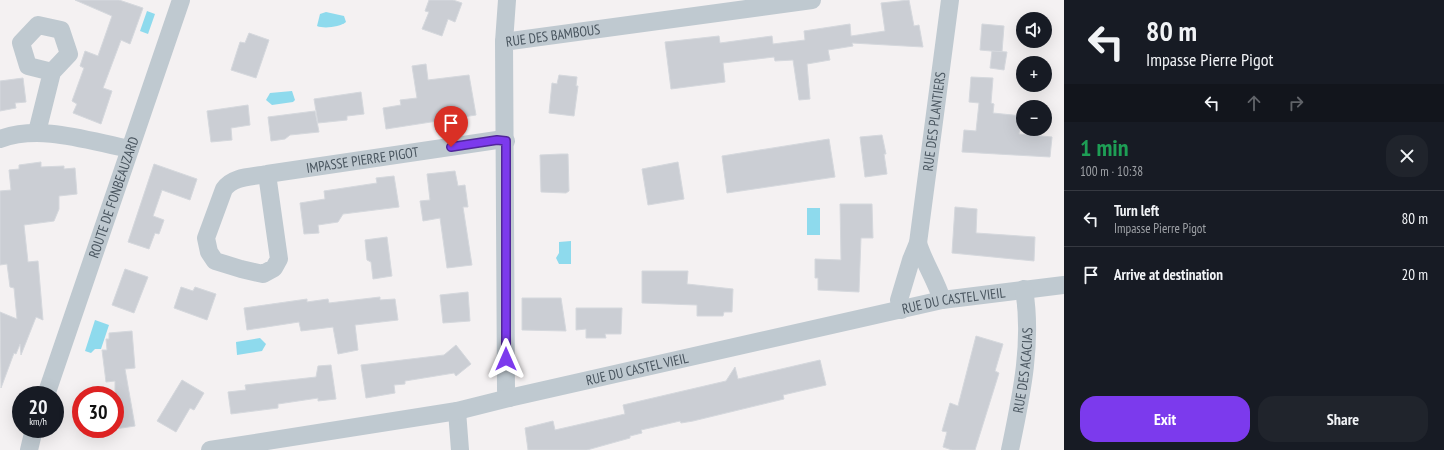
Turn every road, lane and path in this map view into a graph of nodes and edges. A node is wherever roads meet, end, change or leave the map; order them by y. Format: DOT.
graph roads {
  1 [pos="181,0"];
  2 [pos="507,0"];
  3 [pos="812,0"];
  4 [pos="950,0"];
  5 [pos="504,42"];
  6 [pos="52,72"];
  7 [pos="37,132"];
  8 [pos="0,139"];
  9 [pos="506,141"];
  10 [pos="130,149"];
  11 [pos="267,174"];
  12 [pos="918,243"];
  13 [pos="1064,285"];
  14 [pos="1024,289"];
  15 [pos="942,300"];
  16 [pos="901,310"];
  17 [pos="49,386"];
  18 [pos="509,398"];
  19 [pos="456,411"];
  20 [pos="32,438"];
  21 [pos="29,450"];
  22 [pos="210,450"];
  23 [pos="460,450"];
  24 [pos="1010,450"];
  1 -- 10 [label="street, ROUTE DE FONBEAUZARD"];
  2 -- 5 [label="street"];
  3 -- 5 [label="street, RUE DES BAMBOUS"];
  4 -- 12 [label="street, RUE DES PLANTIERS"];
  5 -- 9 [label="street, RUE DES BAMBOUS"];
  6 -- 7 [label="street"];
  7 -- 8 [label="street"];
  7 -- 10 [label="street"];
  9 -- 11 [label="street, IMPASSE PIERRE PIGOT"];
  9 -- 18 [label="street, RUE DES BAMBOUS"];
  10 -- 17 [label="street, ROUTE DE FONBEAUZARD"];
  11 -- 11 [label="street, IMPASSE PIERRE PIGOT"];
  12 -- 15 [label="street, RUE DES PLANTIERS"];
  12 -- 16 [label="street, RUE DES PLANTIERS"];
  13 -- 14 [label="street, RUE DU CASTEL VIEIL"];
  14 -- 15 [label="street, RUE DU CASTEL VIEIL"];
  14 -- 24 [label="street, RUE DES ACACIAS"];
  15 -- 16 [label="street, RUE DU CASTEL VIEIL"];
  16 -- 18 [label="street, RUE DU CASTEL VIEIL"];
  18 -- 19 [label="street, RUE DU CASTEL VIEIL"];
  19 -- 22 [label="street, RUE DU CASTEL VIEIL"];
  19 -- 23 [label="street"];
  20 -- 21 [label="street"];
}
